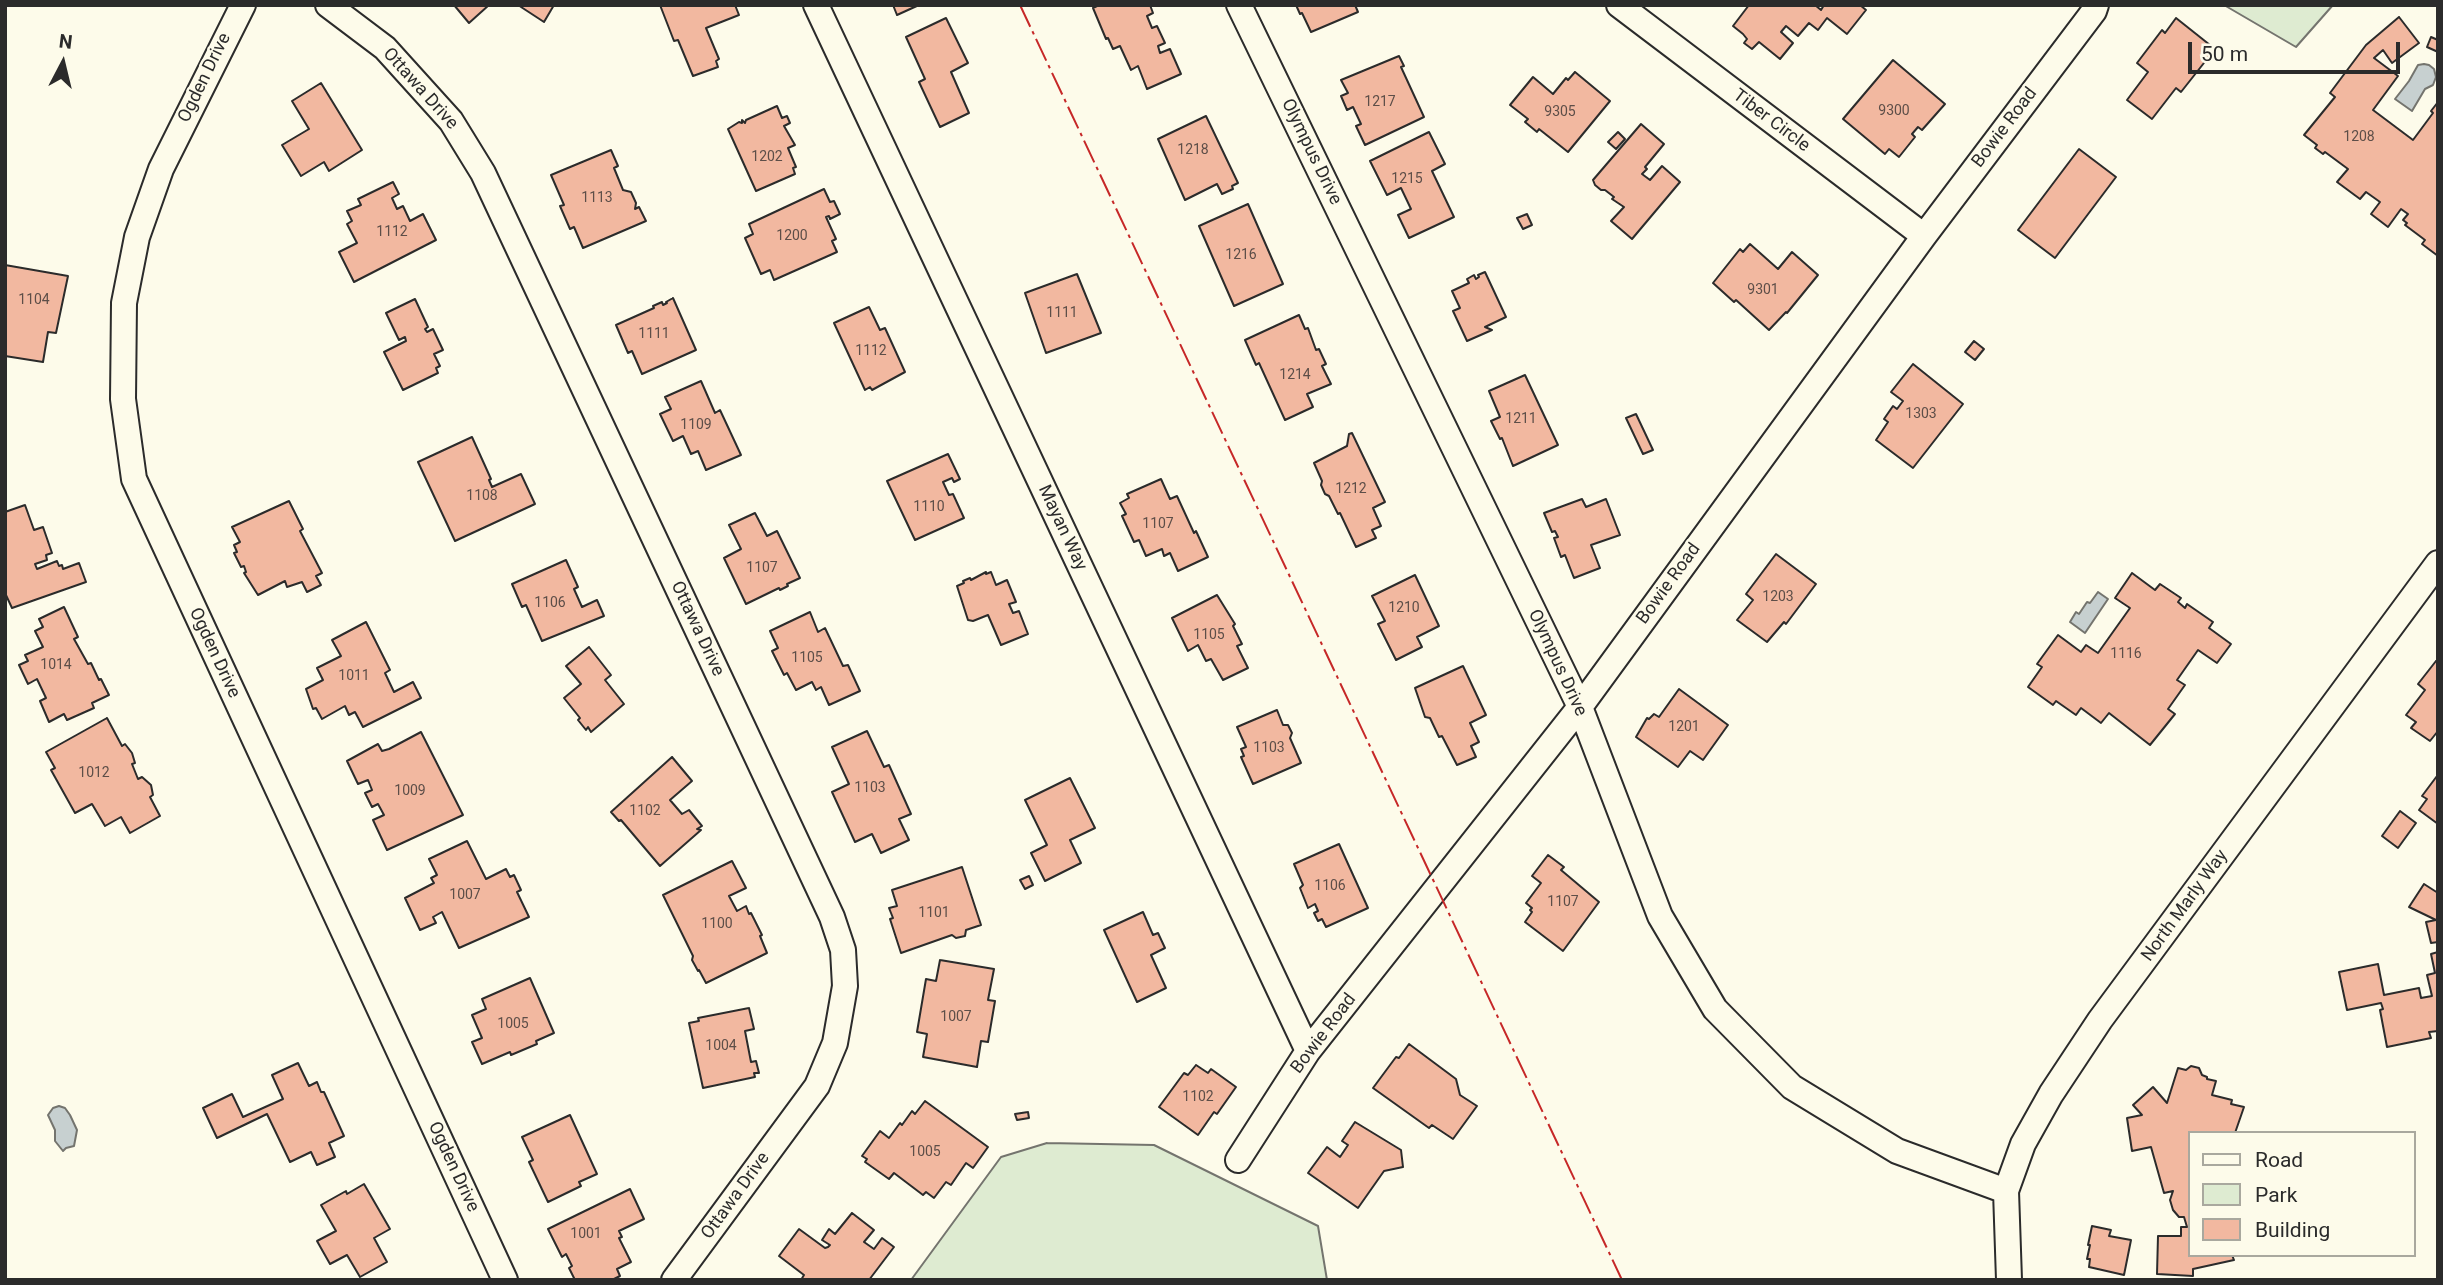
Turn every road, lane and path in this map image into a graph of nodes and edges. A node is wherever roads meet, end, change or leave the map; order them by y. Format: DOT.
graph roads {
  1 [pos="243,5"];
  2 [pos="328,5"];
  3 [pos="816,5"];
  4 [pos="1239,5"];
  5 [pos="1619,5"];
  6 [pos="2095,5"];
  7 [pos="1924,236"];
  8 [pos="2438,563"];
  9 [pos="1580,707"];
  10 [pos="1308,1051"];
  11 [pos="1238,1160"];
  12 [pos="2006,1191"];
  13 [pos="505,1280"];
  14 [pos="674,1280"];
  15 [pos="2009,1280"];
  1 -- 13 [label="street, Ogden Drive"];
  2 -- 14 [label="street, Ottawa Drive"];
  3 -- 10 [label="street, Mayan Way"];
  4 -- 9 [label="street, Olympus Drive"];
  5 -- 7 [label="street, Tiber Circle"];
  6 -- 7 [label="street, Bowie Road"];
  7 -- 9 [label="street, Bowie Road"];
  8 -- 12 [label="street, North Marly Way"];
  9 -- 10 [label="street, Bowie Road"];
  9 -- 12 [label="street, Olympus Drive"];
  10 -- 11 [label="street, Bowie Road"];
  12 -- 15 [label="street, North Marly Way"];
}
